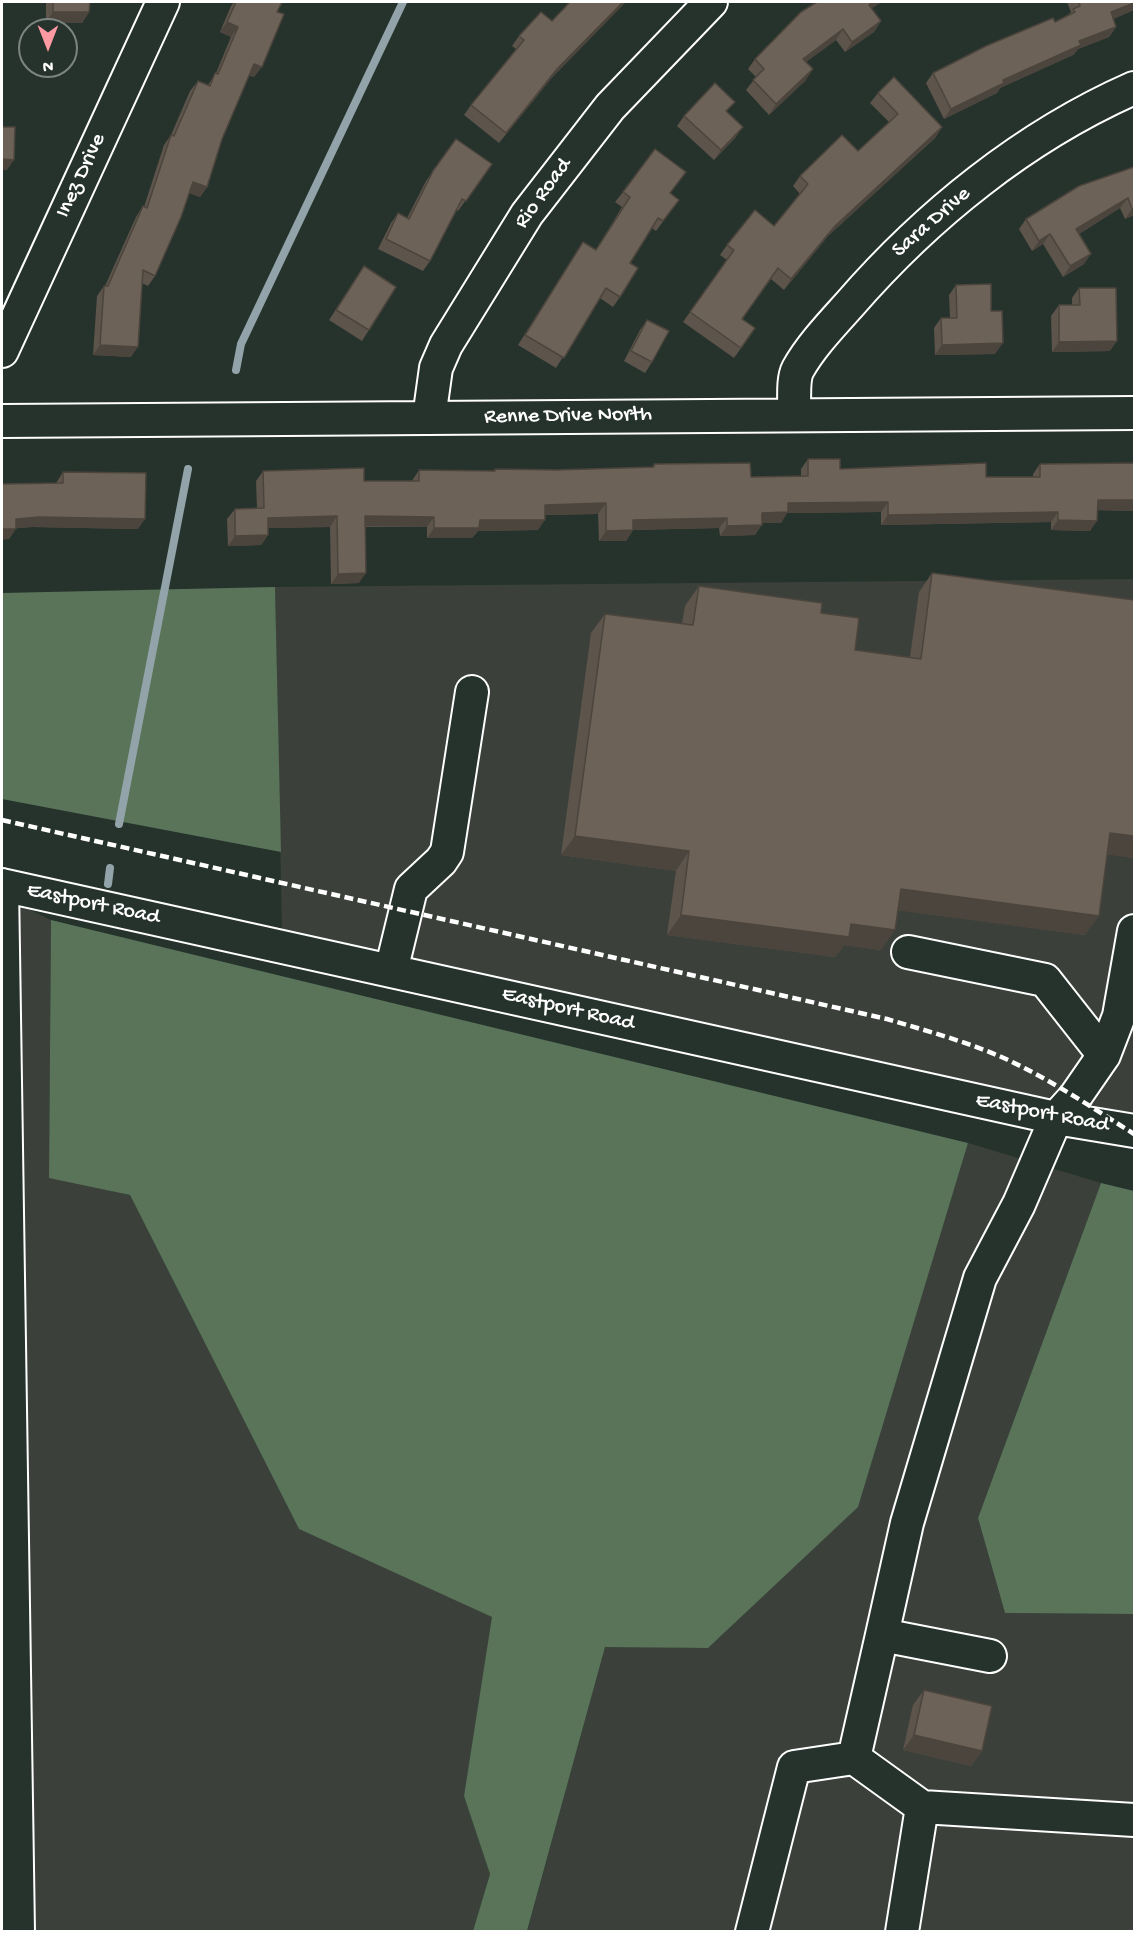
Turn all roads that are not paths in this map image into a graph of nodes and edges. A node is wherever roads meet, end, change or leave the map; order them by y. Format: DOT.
graph roads {
  1 [pos="163,2"];
  2 [pos="711,2"];
  3 [pos="1134,88"];
  4 [pos="2,351"];
  5 [pos="1134,413"];
  6 [pos="794,414"];
  7 [pos="429,418"];
  8 [pos="2,421"];
  9 [pos="472,692"];
  10 [pos="2,885"];
  11 [pos="1134,931"];
  12 [pos="908,952"];
  13 [pos="391,971"];
  14 [pos="1104,1055"];
  15 [pos="1056,1118"];
  16 [pos="1134,1131"];
  17 [pos="5,1276"];
  18 [pos="5,1317"];
  19 [pos="882,1635"];
  20 [pos="990,1656"];
  21 [pos="854,1758"];
  22 [pos="922,1807"];
  23 [pos="1134,1820"];
  24 [pos="18,1932"];
  25 [pos="752,1932"];
  26 [pos="902,1932"];
  1 -- 4 [label="street, Inez Drive"];
  2 -- 7 [label="street, Rio Road"];
  3 -- 6 [label="street, Sara Drive"];
  5 -- 6 [label="street, Renne Drive North"];
  6 -- 7 [label="street, Renne Drive North"];
  7 -- 8 [label="street, Renne Drive North"];
  9 -- 13 [label="street"];
  10 -- 13 [label="street, Eastport Road"];
  10 -- 17 [label="street"];
  11 -- 14 [label="street"];
  12 -- 14 [label="street"];
  13 -- 15 [label="street, Eastport Road"];
  14 -- 15 [label="street"];
  15 -- 16 [label="street, Eastport Road"];
  15 -- 19 [label="street"];
  17 -- 18 [label="street"];
  18 -- 24 [label="street"];
  19 -- 20 [label="street"];
  19 -- 21 [label="street"];
  21 -- 22 [label="street"];
  21 -- 25 [label="street"];
  22 -- 23 [label="street"];
  22 -- 26 [label="street"];
}
